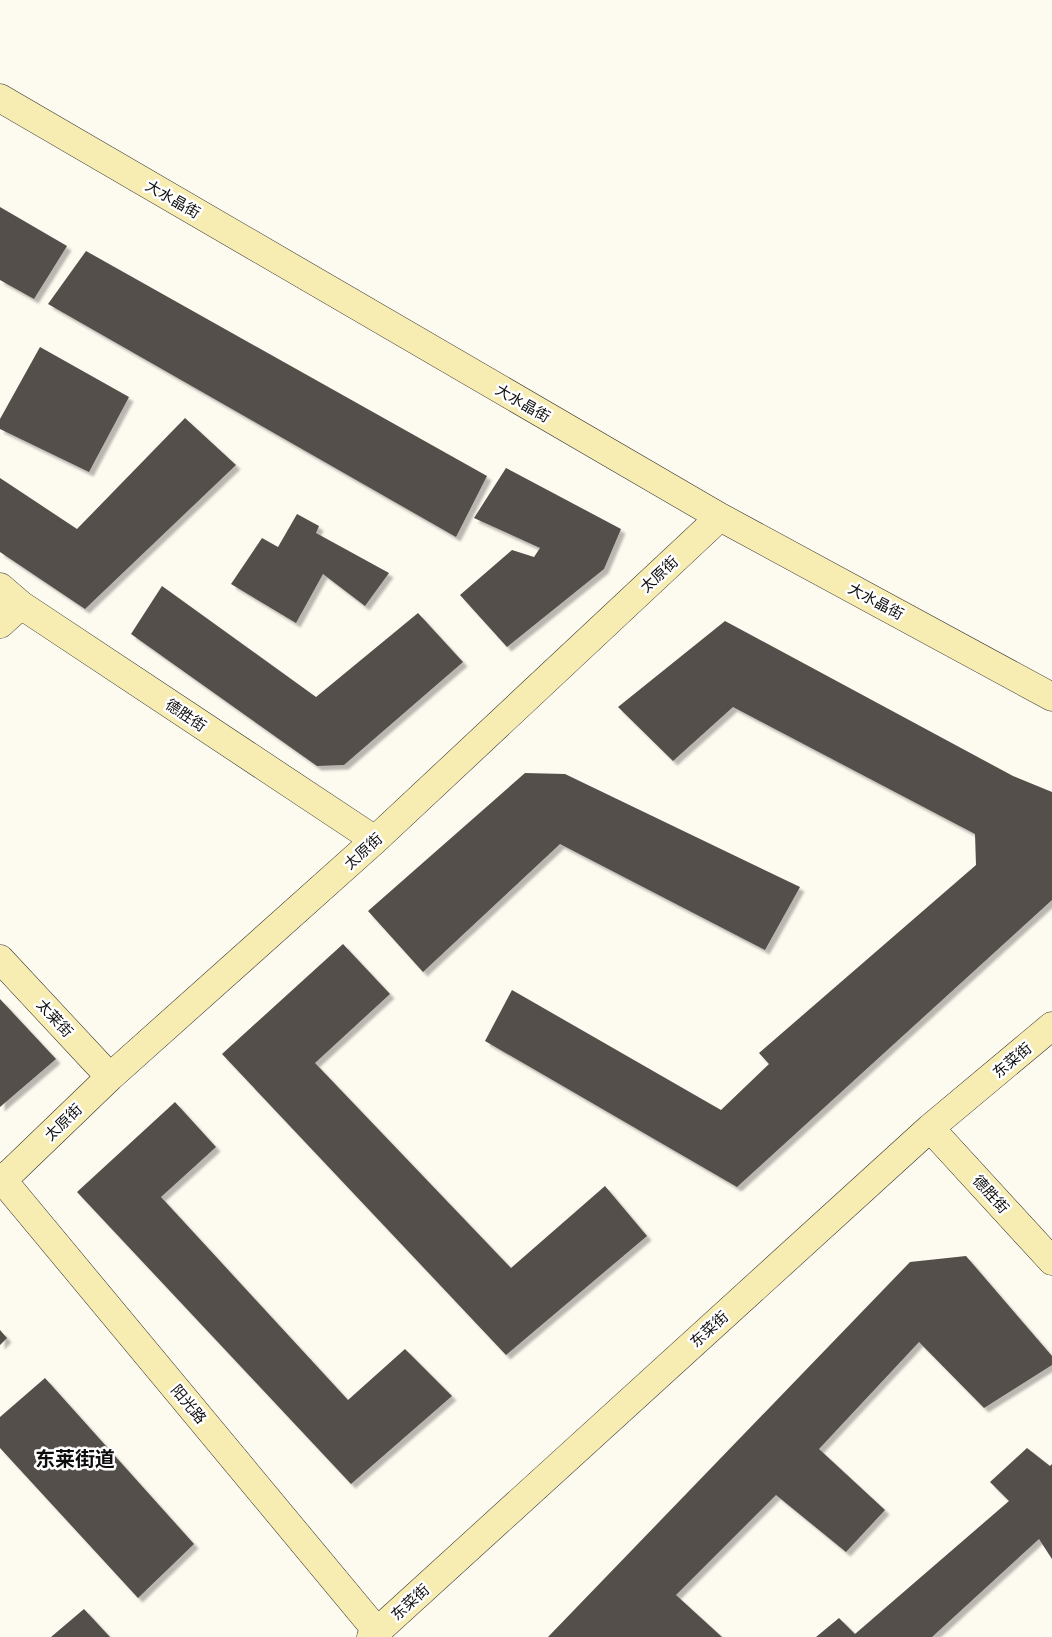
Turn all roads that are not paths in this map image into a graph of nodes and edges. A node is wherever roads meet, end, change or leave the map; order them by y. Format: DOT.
graph roads {
  1 [pos="0,98"];
  2 [pos="720,517"];
  3 [pos="0,587"];
  4 [pos="21,605"];
  5 [pos="0,624"];
  6 [pos="1052,697"];
  7 [pos="375,840"];
  8 [pos="0,959"];
  9 [pos="1052,1026"];
  10 [pos="110,1077"];
  11 [pos="930,1128"];
  12 [pos="1,1178"];
  13 [pos="1052,1261"];
  14 [pos="374,1634"];
  1 -- 2 [label="street, 大水晶街"];
  2 -- 6 [label="street, 大水晶街"];
  2 -- 7 [label="street, 太原街"];
  3 -- 4 [label="street, 德胜街"];
  4 -- 5 [label="street"];
  4 -- 7 [label="street, 德胜街"];
  7 -- 10 [label="street, 太原街"];
  8 -- 10 [label="street, 太莱街"];
  9 -- 11 [label="street, 东菜街"];
  10 -- 12 [label="street, 太原街"];
  11 -- 13 [label="street, 德胜街"];
  11 -- 14 [label="street, 东菜街"];
  12 -- 14 [label="street, 阳光路"];
}
